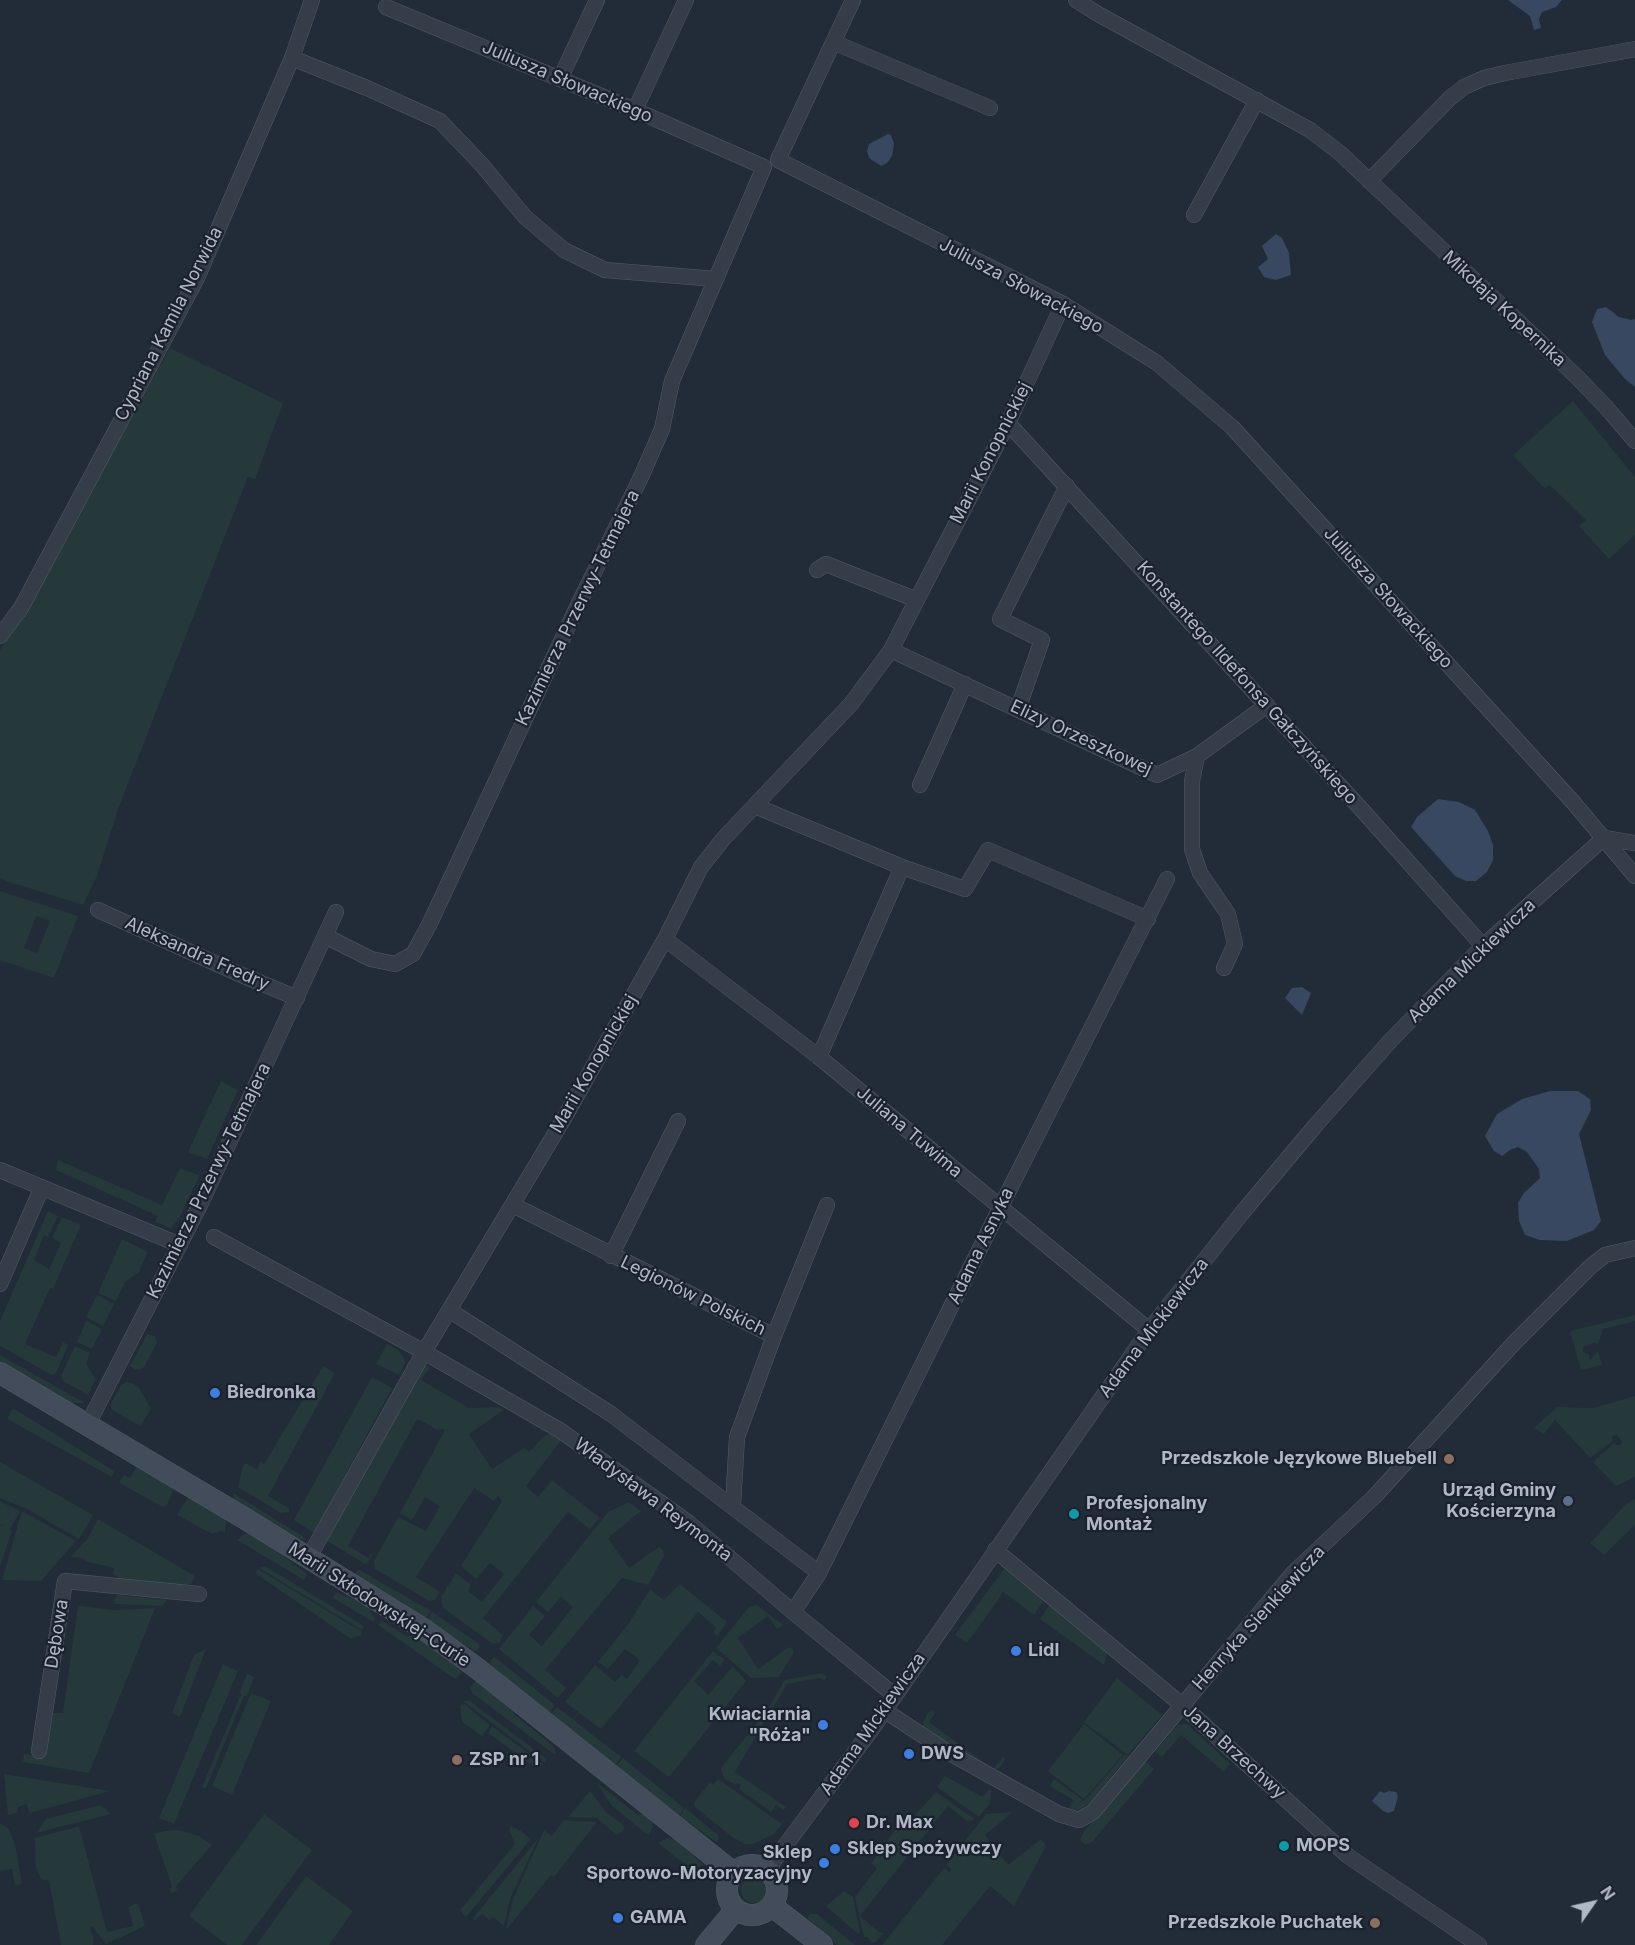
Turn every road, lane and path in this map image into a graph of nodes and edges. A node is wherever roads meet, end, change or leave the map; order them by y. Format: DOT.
graph roads {
  1 [pos="312,0"];
  2 [pos="597,0"];
  3 [pos="686,0"];
  4 [pos="852,0"];
  5 [pos="1076,0"];
  6 [pos="386,7"];
  7 [pos="833,42"];
  8 [pos="1635,49"];
  9 [pos="292,58"];
  10 [pos="560,79"];
  11 [pos="1257,100"];
  12 [pos="990,108"];
  13 [pos="635,110"];
  14 [pos="771,163"];
  15 [pos="1369,181"];
  16 [pos="1194,215"];
  17 [pos="716,279"];
  18 [pos="1063,304"];
  19 [pos="1008,423"];
  20 [pos="1635,441"];
  21 [pos="1067,486"];
  22 [pos="817,570"];
  23 [pos="917,600"];
  24 [pos="0,636"];
  25 [pos="891,650"];
  26 [pos="965,684"];
  27 [pos="1267,705"];
  28 [pos="1018,709"];
  29 [pos="1197,756"];
  30 [pos="920,784"];
  31 [pos="755,807"];
  32 [pos="1604,838"];
  33 [pos="1635,843"];
  34 [pos="902,867"];
  35 [pos="1635,876"];
  36 [pos="1167,879"];
  37 [pos="98,910"];
  38 [pos="336,912"];
  39 [pos="1148,919"];
  40 [pos="325,936"];
  41 [pos="665,939"];
  42 [pos="1483,946"];
  43 [pos="1224,968"];
  44 [pos="297,998"];
  45 [pos="819,1057"];
  46 [pos="678,1120"];
  47 [pos="0,1170"];
  48 [pos="42,1188"];
  49 [pos="513,1204"];
  50 [pos="827,1205"];
  51 [pos="1000,1208"];
  52 [pos="214,1237"];
  53 [pos="180,1245"];
  54 [pos="1635,1248"];
  55 [pos="611,1256"];
  56 [pos="0,1284"];
  57 [pos="448,1310"];
  58 [pos="1149,1330"];
  59 [pos="774,1336"];
  60 [pos="424,1352"];
  61 [pos="0,1373"];
  62 [pos="88,1424"];
  63 [pos="733,1506"];
  64 [pos="995,1550"];
  65 [pos="309,1557"];
  66 [pos="819,1573"];
  67 [pos="200,1594"];
  68 [pos="793,1612"];
  69 [pos="894,1695"];
  70 [pos="1182,1705"];
  71 [pos="884,1710"];
  72 [pos="39,1751"];
  73 [pos="767,1870"];
  74 [pos="734,1873"];
  75 [pos="771,1906"];
  76 [pos="736,1909"];
  77 [pos="706,1945"];
  78 [pos="822,1945"];
  79 [pos="1479,1945"];
  1 -- 9 [label="street, Cypriana Kamila Norwida"];
  2 -- 10 [label="street"];
  3 -- 13 [label="street"];
  4 -- 7 [label="street, Kazimierza Przerwy-Tetmajera"];
  5 -- 11 [label="street, Mikołaja Kopernika"];
  6 -- 10 [label="street, Juliusza Słowackiego"];
  7 -- 12 [label="street"];
  7 -- 14 [label="street, Kazimierza Przerwy-Tetmajera"];
  8 -- 15 [label="street"];
  9 -- 17 [label="street"];
  9 -- 24 [label="street, Cypriana Kamila Norwida"];
  10 -- 13 [label="street, Juliusza Słowackiego"];
  11 -- 15 [label="street, Mikołaja Kopernika"];
  11 -- 16 [label="street"];
  13 -- 14 [label="street, Juliusza Słowackiego"];
  14 -- 17 [label="street, Kazimierza Przerwy-Tetmajera"];
  14 -- 18 [label="street, Juliusza Słowackiego"];
  15 -- 20 [label="street, Mikołaja Kopernika"];
  17 -- 40 [label="street, Kazimierza Przerwy-Tetmajera"];
  18 -- 19 [label="street, Marii Konopnickiej"];
  18 -- 32 [label="street, Juliusza Słowackiego"];
  19 -- 21 [label="street, Konstantego Ildefonsa Gałczyńskiego"];
  19 -- 23 [label="street, Marii Konopnickiej"];
  21 -- 27 [label="street, Konstantego Ildefonsa Gałczyńskiego"];
  21 -- 28 [label="street"];
  22 -- 23 [label="street"];
  23 -- 25 [label="street, Marii Konopnickiej"];
  25 -- 26 [label="street, Elizy Orzeszkowej"];
  25 -- 31 [label="street, Marii Konopnickiej"];
  26 -- 28 [label="street, Elizy Orzeszkowej"];
  26 -- 30 [label="street"];
  27 -- 29 [label="street, Elizy Orzeszkowej"];
  27 -- 42 [label="street, Konstantego Ildefonsa Gałczyńskiego"];
  28 -- 29 [label="street, Elizy Orzeszkowej"];
  29 -- 43 [label="street"];
  31 -- 34 [label="street"];
  31 -- 41 [label="street, Marii Konopnickiej"];
  32 -- 33 [label="street"];
  32 -- 35 [label="street, Juliusza Słowackiego"];
  32 -- 42 [label="street, Adama Mickiewicza"];
  34 -- 39 [label="street"];
  34 -- 45 [label="street"];
  36 -- 39 [label="street, Adama Asnyka"];
  37 -- 44 [label="street, Aleksandra Fredry"];
  38 -- 40 [label="street, Kazimierza Przerwy-Tetmajera"];
  39 -- 51 [label="street, Adama Asnyka"];
  40 -- 44 [label="street, Kazimierza Przerwy-Tetmajera"];
  41 -- 45 [label="street, Juliana Tuwima"];
  41 -- 49 [label="street, Marii Konopnickiej"];
  42 -- 58 [label="street, Adama Mickiewicza"];
  44 -- 53 [label="street, Kazimierza Przerwy-Tetmajera"];
  45 -- 51 [label="street, Juliana Tuwima"];
  46 -- 55 [label="street, Legionów Polskich"];
  47 -- 48 [label="street"];
  48 -- 53 [label="street"];
  48 -- 56 [label="street"];
  49 -- 55 [label="street, Legionów Polskich"];
  49 -- 57 [label="street, Marii Konopnickiej"];
  50 -- 59 [label="street, Legionów Polskich"];
  51 -- 58 [label="street, Juliana Tuwima"];
  51 -- 66 [label="street, Adama Asnyka"];
  52 -- 60 [label="street, Władysława Reymonta"];
  53 -- 62 [label="street, Kazimierza Przerwy-Tetmajera"];
  54 -- 70 [label="street, Henryka Sienkiewicza"];
  55 -- 59 [label="street, Legionów Polskich"];
  57 -- 60 [label="street, Marii Konopnickiej"];
  57 -- 63 [label="street"];
  58 -- 64 [label="street, Adama Mickiewicza"];
  59 -- 63 [label="street, Legionów Polskich"];
  60 -- 65 [label="street, Marii Konopnickiej"];
  60 -- 68 [label="street, Władysława Reymonta"];
  61 -- 62 [label="street, Marii Skłodowskiej-Curie"];
  62 -- 65 [label="street, Marii Skłodowskiej-Curie"];
  63 -- 66 [label="street"];
  64 -- 69 [label="street, Adama Mickiewicza"];
  64 -- 70 [label="street, Jana Brzechwy"];
  65 -- 74 [label="street, Marii Skłodowskiej-Curie"];
  66 -- 68 [label="street, Adama Asnyka"];
  67 -- 72 [label="street, Dębowa"];
  68 -- 69 [label="street, Władysława Reymonta"];
  69 -- 71 [label="street, Adama Mickiewicza"];
  70 -- 71 [label="street, Henryka Sienkiewicza"];
  70 -- 79 [label="street, Jana Brzechwy"];
  71 -- 73 [label="street, Adama Mickiewicza"];
  73 -- 74 [label="street"];
  73 -- 75 [label="street"];
  74 -- 76 [label="street"];
  75 -- 76 [label="street"];
  75 -- 78 [label="street"];
  76 -- 77 [label="street"];
}
